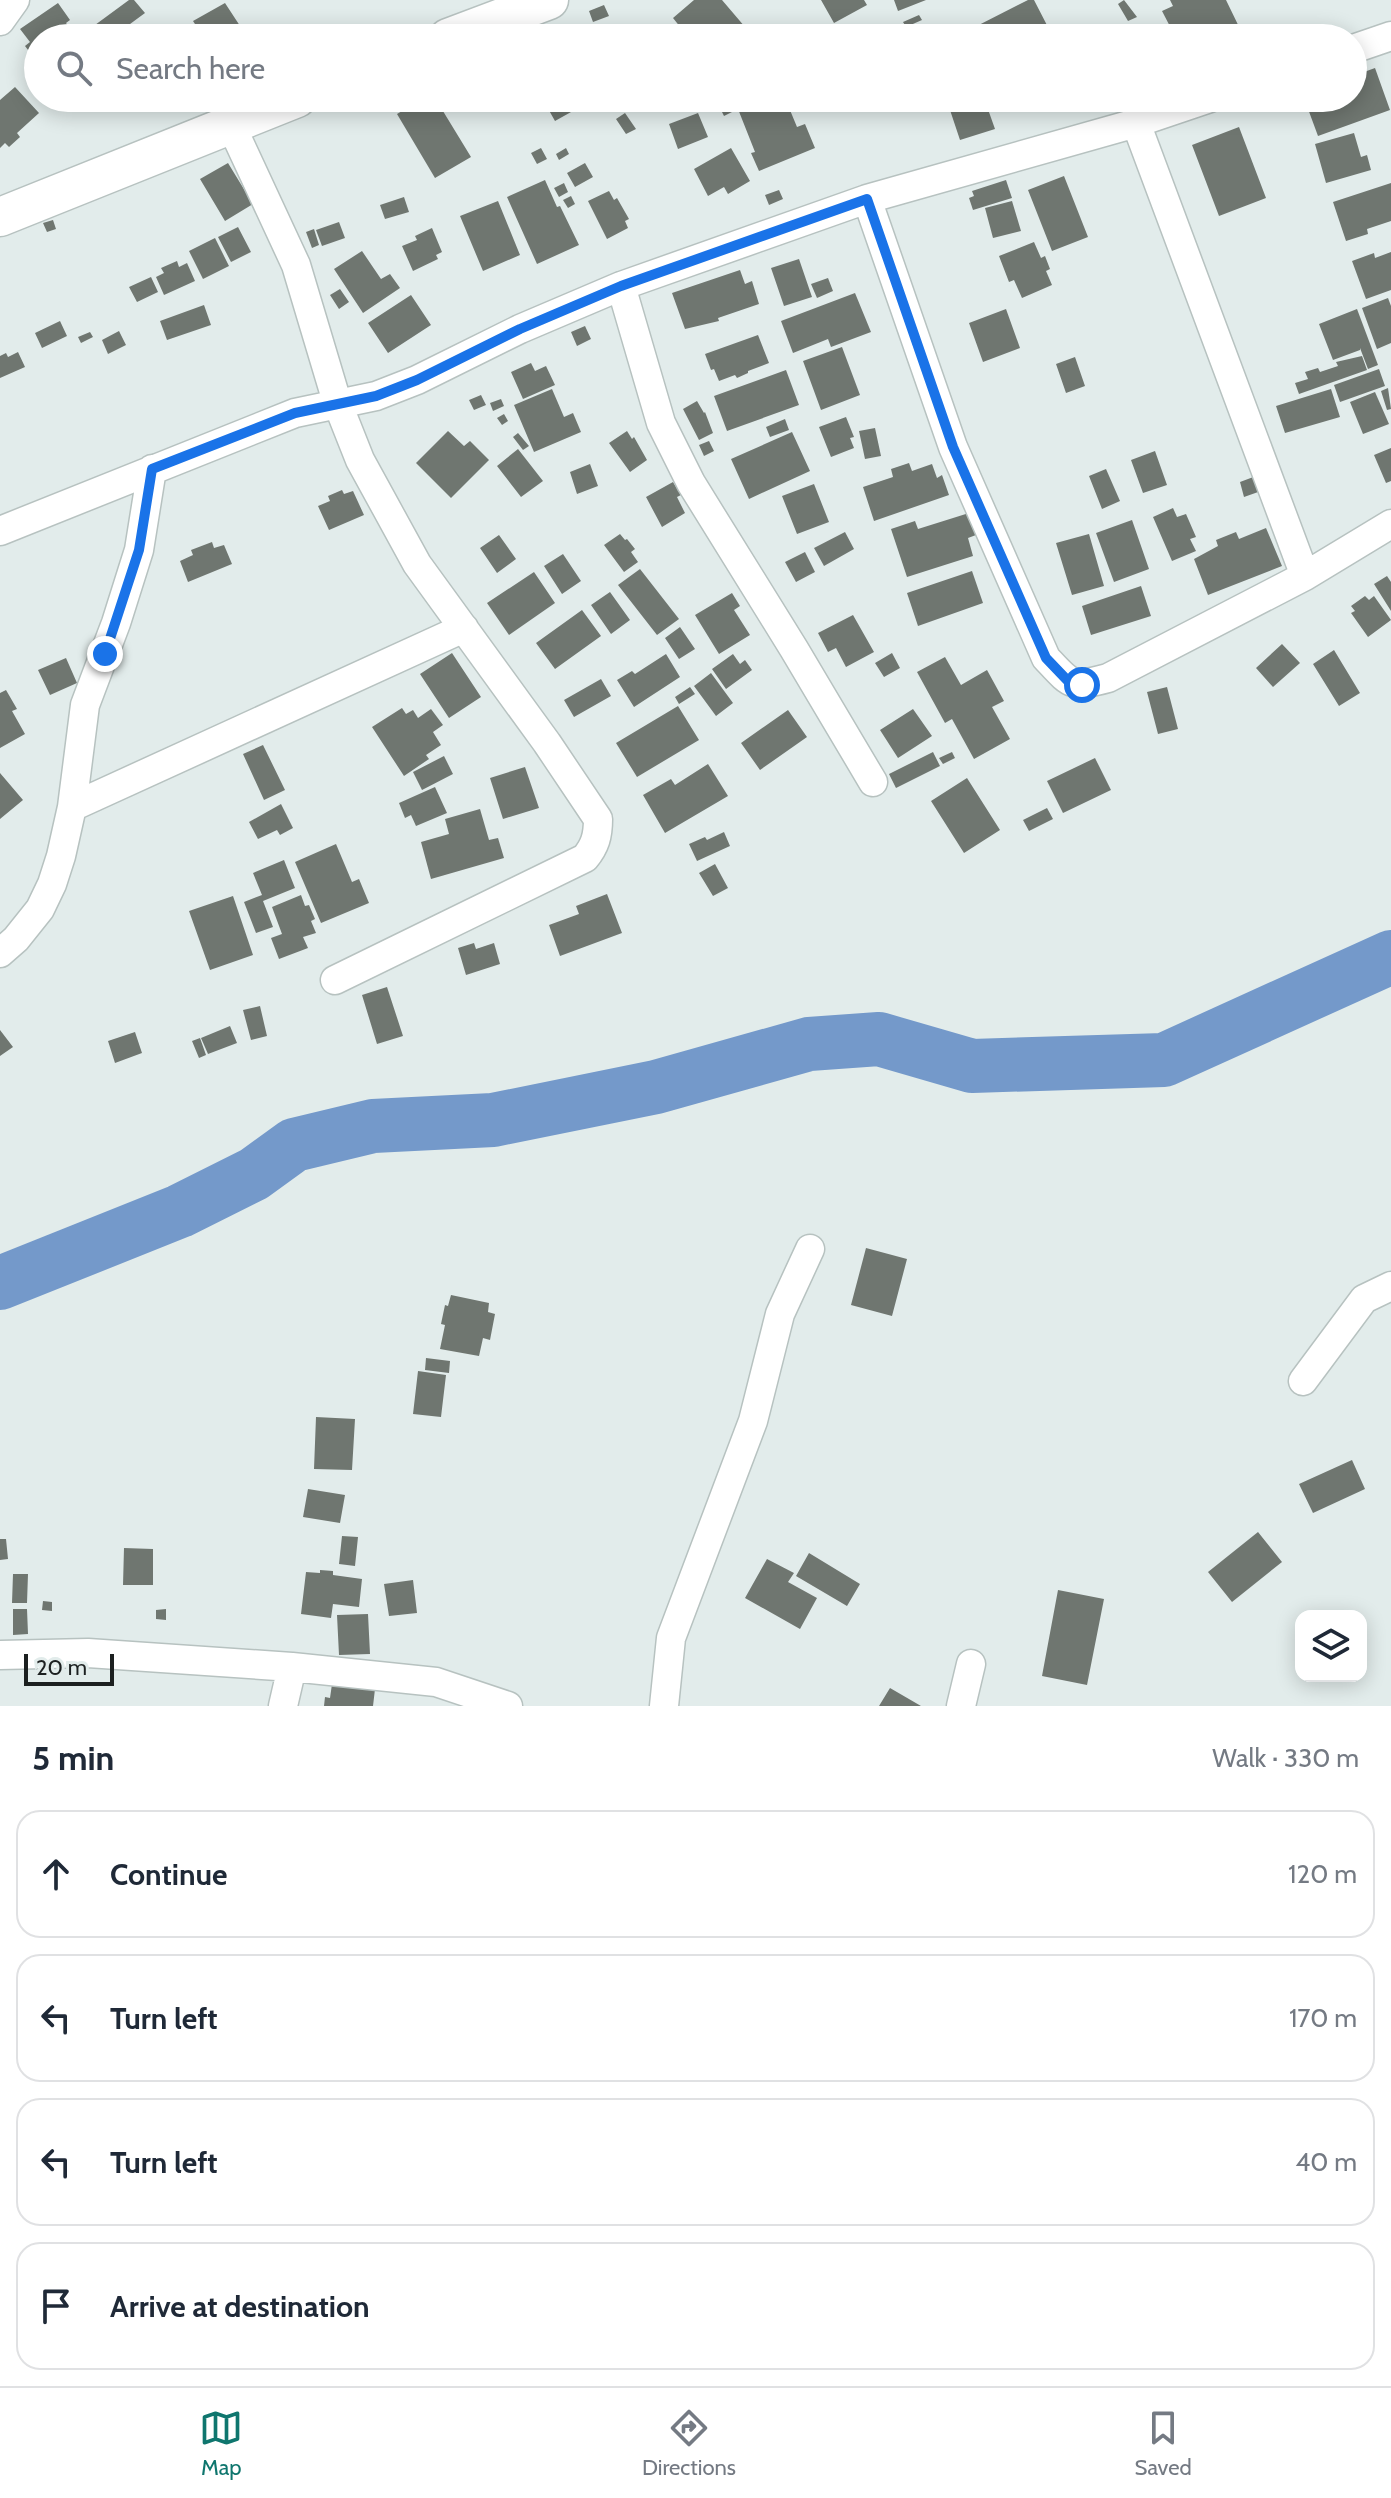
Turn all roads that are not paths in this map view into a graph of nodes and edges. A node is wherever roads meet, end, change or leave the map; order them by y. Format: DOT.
graph roads {
  1 [pos="15,0"];
  2 [pos="549,0"];
  3 [pos="0,21"];
  4 [pos="485,24"];
  5 [pos="1391,36"];
  6 [pos="1367,44"];
  7 [pos="263,112"];
  8 [pos="1169,112"];
  9 [pos="1136,123"];
  10 [pos="231,125"];
  11 [pos="867,199"];
  12 [pos="0,217"];
  13 [pos="621,286"];
  14 [pos="337,402"];
  15 [pos="152,469"];
  16 [pos="1391,524"];
  17 [pos="0,531"];
  18 [pos="1305,576"];
  19 [pos="464,628"];
  20 [pos="873,782"];
  21 [pos="72,807"];
  22 [pos="0,953"];
  23 [pos="335,980"];
  24 [pos="810,1249"];
  25 [pos="1391,1286"];
  26 [pos="1303,1381"];
  27 [pos="0,1655"];
  28 [pos="971,1664"];
  29 [pos="292,1667"];
  30 [pos="283,1706"];
  31 [pos="508,1706"];
  32 [pos="664,1706"];
  33 [pos="961,1706"];
  1 -- 3 [label="street"];
  2 -- 4 [label="street"];
  5 -- 6 [label="street"];
  7 -- 10 [label="street"];
  8 -- 9 [label="street"];
  9 -- 11 [label="street"];
  9 -- 18 [label="street"];
  10 -- 12 [label="street"];
  10 -- 14 [label="street"];
  11 -- 13 [label="street"];
  11 -- 18 [label="street"];
  13 -- 14 [label="street"];
  13 -- 20 [label="street"];
  14 -- 15 [label="street"];
  14 -- 19 [label="street"];
  15 -- 17 [label="street"];
  15 -- 21 [label="street"];
  16 -- 18 [label="street"];
  19 -- 21 [label="street"];
  19 -- 23 [label="street"];
  21 -- 22 [label="street"];
  24 -- 32 [label="street"];
  25 -- 26 [label="street"];
  27 -- 29 [label="street"];
  28 -- 33 [label="street"];
  29 -- 30 [label="street"];
  29 -- 31 [label="street"];
}
